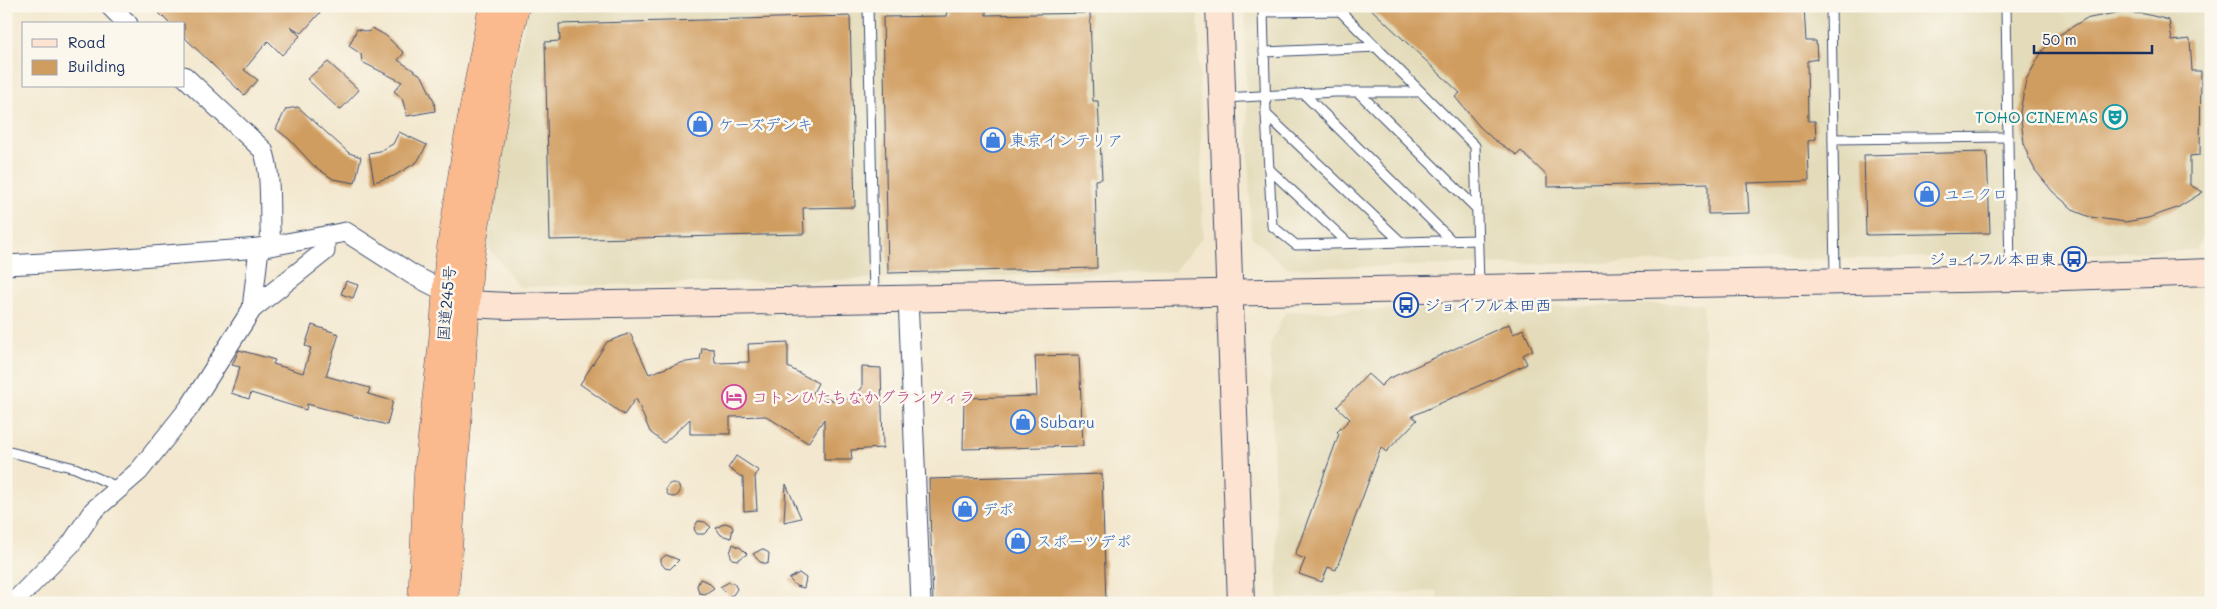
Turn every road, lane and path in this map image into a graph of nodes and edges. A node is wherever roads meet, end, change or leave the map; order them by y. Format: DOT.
graph roads {
  1 [pos="110,6"];
  2 [pos="493,6"];
  3 [pos="515,6"];
  4 [pos="868,6"];
  5 [pos="1219,6"];
  6 [pos="1830,6"];
  7 [pos="2006,6"];
  8 [pos="126,22"];
  9 [pos="1377,47"];
  10 [pos="1264,52"];
  11 [pos="185,77"];
  12 [pos="1358,92"];
  13 [pos="1421,92"];
  14 [pos="1265,94"];
  15 [pos="1304,94"];
  16 [pos="1222,98"];
  17 [pos="1266,114"];
  18 [pos="2008,137"];
  19 [pos="1833,139"];
  20 [pos="1269,169"];
  21 [pos="1477,209"];
  22 [pos="325,236"];
  23 [pos="1452,240"];
  24 [pos="1477,240"];
  25 [pos="1401,242"];
  26 [pos="1348,243"];
  27 [pos="265,247"];
  28 [pos="6,265"];
  29 [pos="2211,272"];
  30 [pos="2010,277"];
  31 [pos="1835,281"];
  32 [pos="1479,288"];
  33 [pos="1229,292"];
  34 [pos="457,298"];
  35 [pos="908,298"];
  36 [pos="874,299"];
  37 [pos="252,309"];
  38 [pos="6,451"];
  39 [pos="120,488"];
  40 [pos="13,603"];
  41 [pos="422,603"];
  42 [pos="444,603"];
  43 [pos="921,603"];
  44 [pos="1241,603"];
  1 -- 8 [label="street"];
  2 -- 34 [label="highway, 国道245号"];
  3 -- 34 [label="highway, 国道245号"];
  4 -- 36 [label="lane"];
  5 -- 16 [label="street"];
  6 -- 19 [label="lane"];
  7 -- 18 [label="lane"];
  9 -- 10 [label="lane"];
  9 -- 10 [label="lane"];
  9 -- 13 [label="lane"];
  10 -- 14 [label="lane"];
  11 -- 27 [label="street"];
  12 -- 13 [label="lane"];
  12 -- 15 [label="lane"];
  12 -- 21 [label="lane"];
  13 -- 21 [label="lane"];
  14 -- 15 [label="lane"];
  14 -- 16 [label="lane"];
  14 -- 17 [label="lane"];
  15 -- 23 [label="lane"];
  16 -- 33 [label="street"];
  17 -- 20 [label="lane"];
  17 -- 25 [label="lane"];
  18 -- 19 [label="lane"];
  18 -- 30 [label="lane"];
  19 -- 31 [label="lane"];
  20 -- 26 [label="lane"];
  20 -- 26 [label="lane"];
  21 -- 24 [label="lane"];
  22 -- 27 [label="street"];
  22 -- 34 [label="street"];
  22 -- 37 [label="street"];
  23 -- 24 [label="lane"];
  23 -- 25 [label="lane"];
  24 -- 32 [label="lane"];
  25 -- 26 [label="lane"];
  27 -- 28 [label="street"];
  27 -- 37 [label="street"];
  29 -- 30 [label="street"];
  30 -- 31 [label="street"];
  31 -- 32 [label="street"];
  32 -- 33 [label="street"];
  33 -- 35 [label="street"];
  33 -- 44 [label="street"];
  34 -- 36 [label="street"];
  34 -- 41 [label="highway, 国道245号"];
  34 -- 42 [label="highway, 国道245号"];
  35 -- 36 [label="street"];
  35 -- 43 [label="street"];
  37 -- 39 [label="street"];
  38 -- 39 [label="lane"];
  39 -- 40 [label="street"];
}
